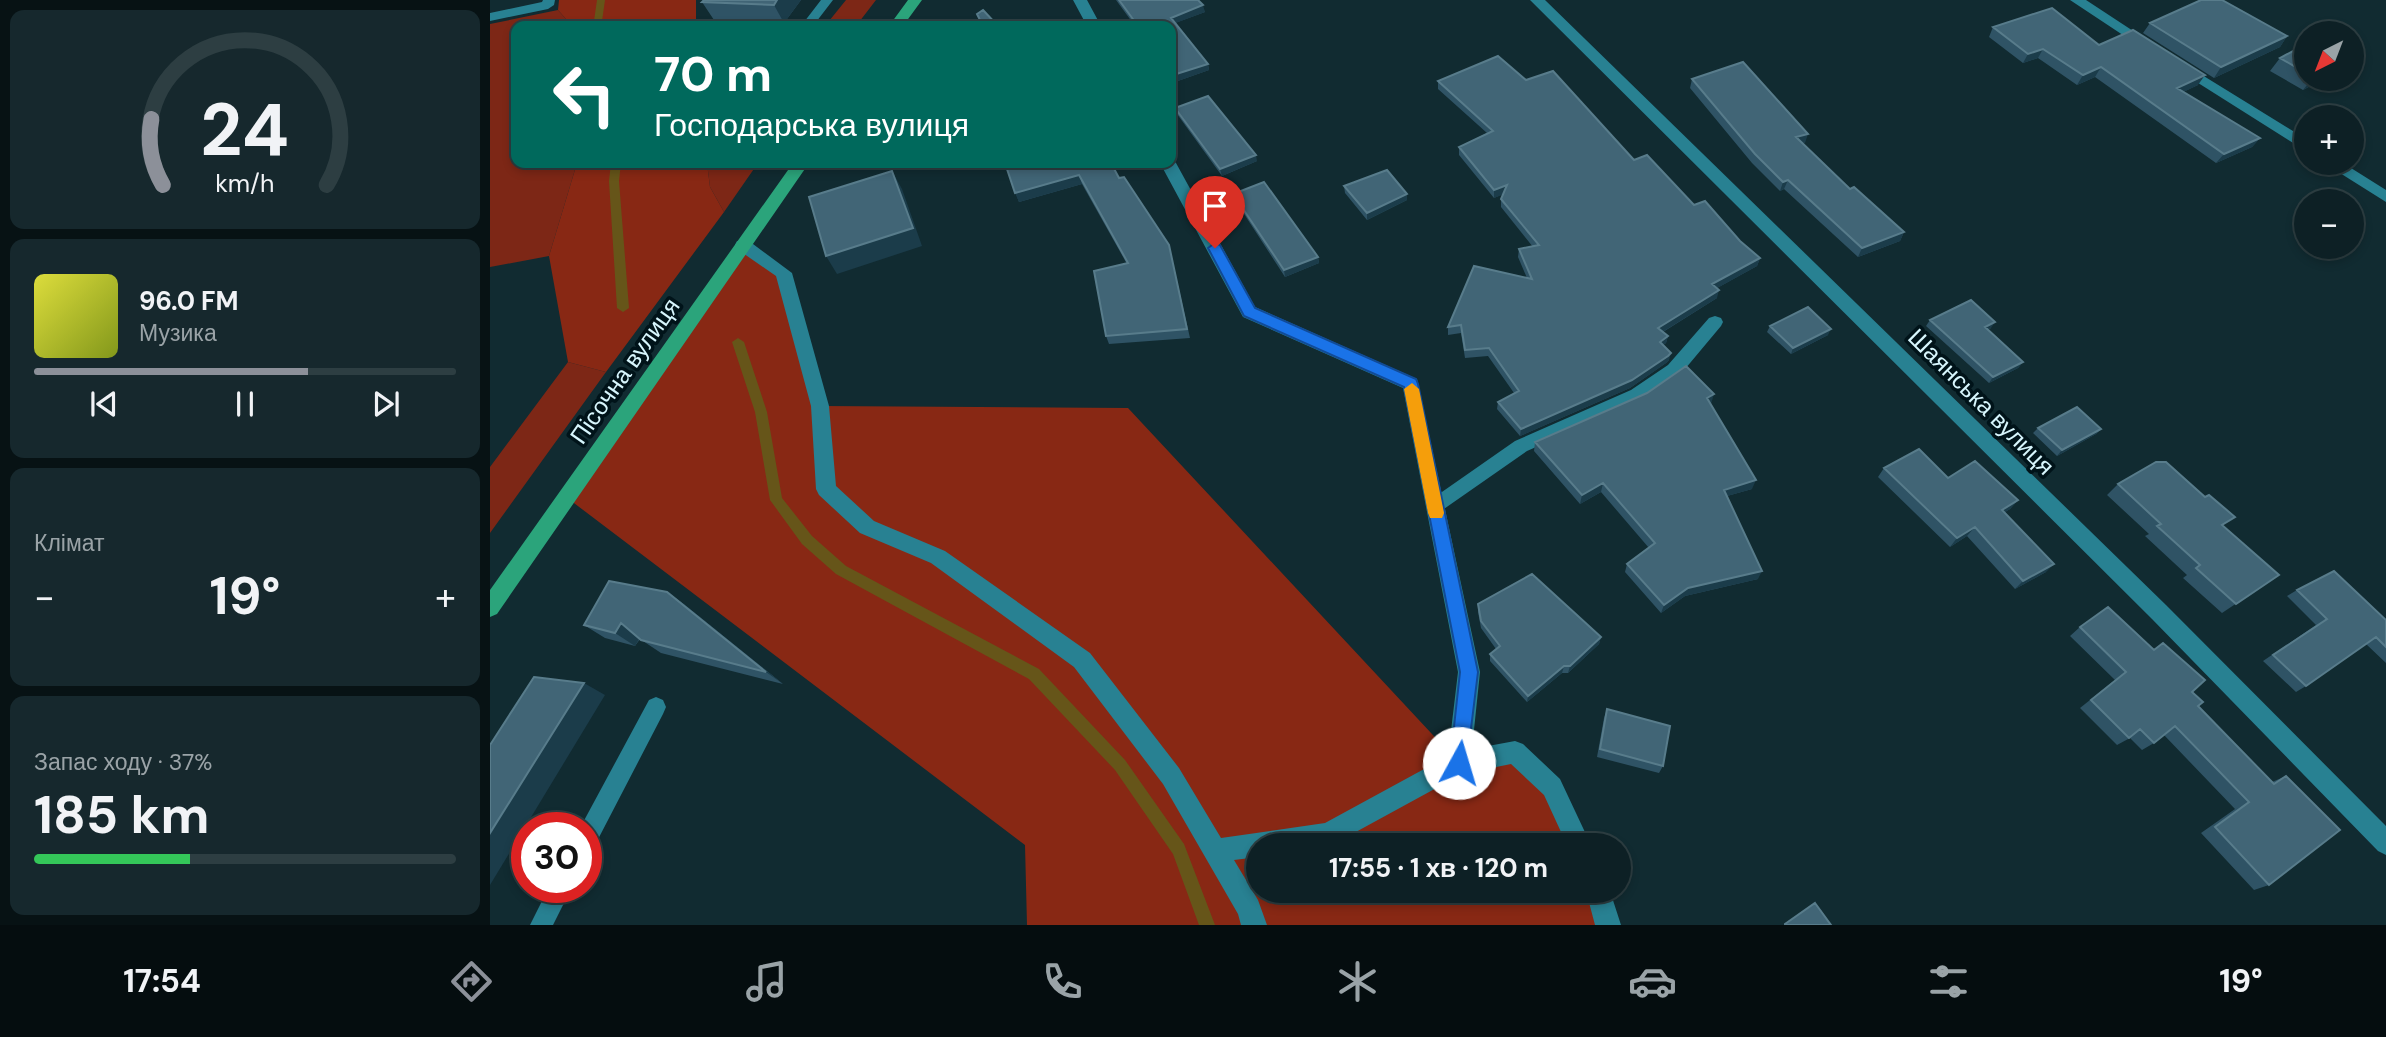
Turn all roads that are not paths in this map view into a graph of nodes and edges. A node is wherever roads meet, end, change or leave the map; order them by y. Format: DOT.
graph roads {
  1 [pos="549,0"];
  2 [pos="827,0"];
  3 [pos="915,0"];
  4 [pos="1080,0"];
  5 [pos="1537,0"];
  6 [pos="2077,0"];
  7 [pos="490,17"];
  8 [pos="811,21"];
  9 [pos="900,21"];
  10 [pos="1091,21"];
  11 [pos="2294,138"];
  12 [pos="797,168"];
  13 [pos="1171,168"];
  14 [pos="2351,175"];
  15 [pos="2386,197"];
  16 [pos="743,245"];
  17 [pos="1715,322"];
  18 [pos="1435,506"];
  19 [pos="490,607"];
  20 [pos="656,707"];
  21 [pos="1459,763"];
  22 [pos="600,812"];
  23 [pos="1574,833"];
  24 [pos="2386,843"];
  25 [pos="1215,851"];
  26 [pos="553,903"];
  27 [pos="1602,903"];
  28 [pos="541,925"];
  29 [pos="1254,925"];
  30 [pos="1608,925"];
  1 -- 7 [label="lane"];
  2 -- 8 [label="lane"];
  3 -- 9 [label="main road"];
  4 -- 10 [label="street"];
  5 -- 24 [label="street, Шаянська вулиця"];
  6 -- 11 [label="street"];
  12 -- 16 [label="main road, Пісочна вулиця"];
  13 -- 18 [label="street"];
  14 -- 15 [label="street"];
  16 -- 19 [label="main road, Пісочна вулиця"];
  16 -- 25 [label="street"];
  17 -- 18 [label="lane"];
  18 -- 21 [label="street"];
  20 -- 22 [label="lane"];
  21 -- 23 [label="street"];
  21 -- 25 [label="street"];
  25 -- 29 [label="street"];
  26 -- 28 [label="lane"];
  27 -- 30 [label="street"];
}
